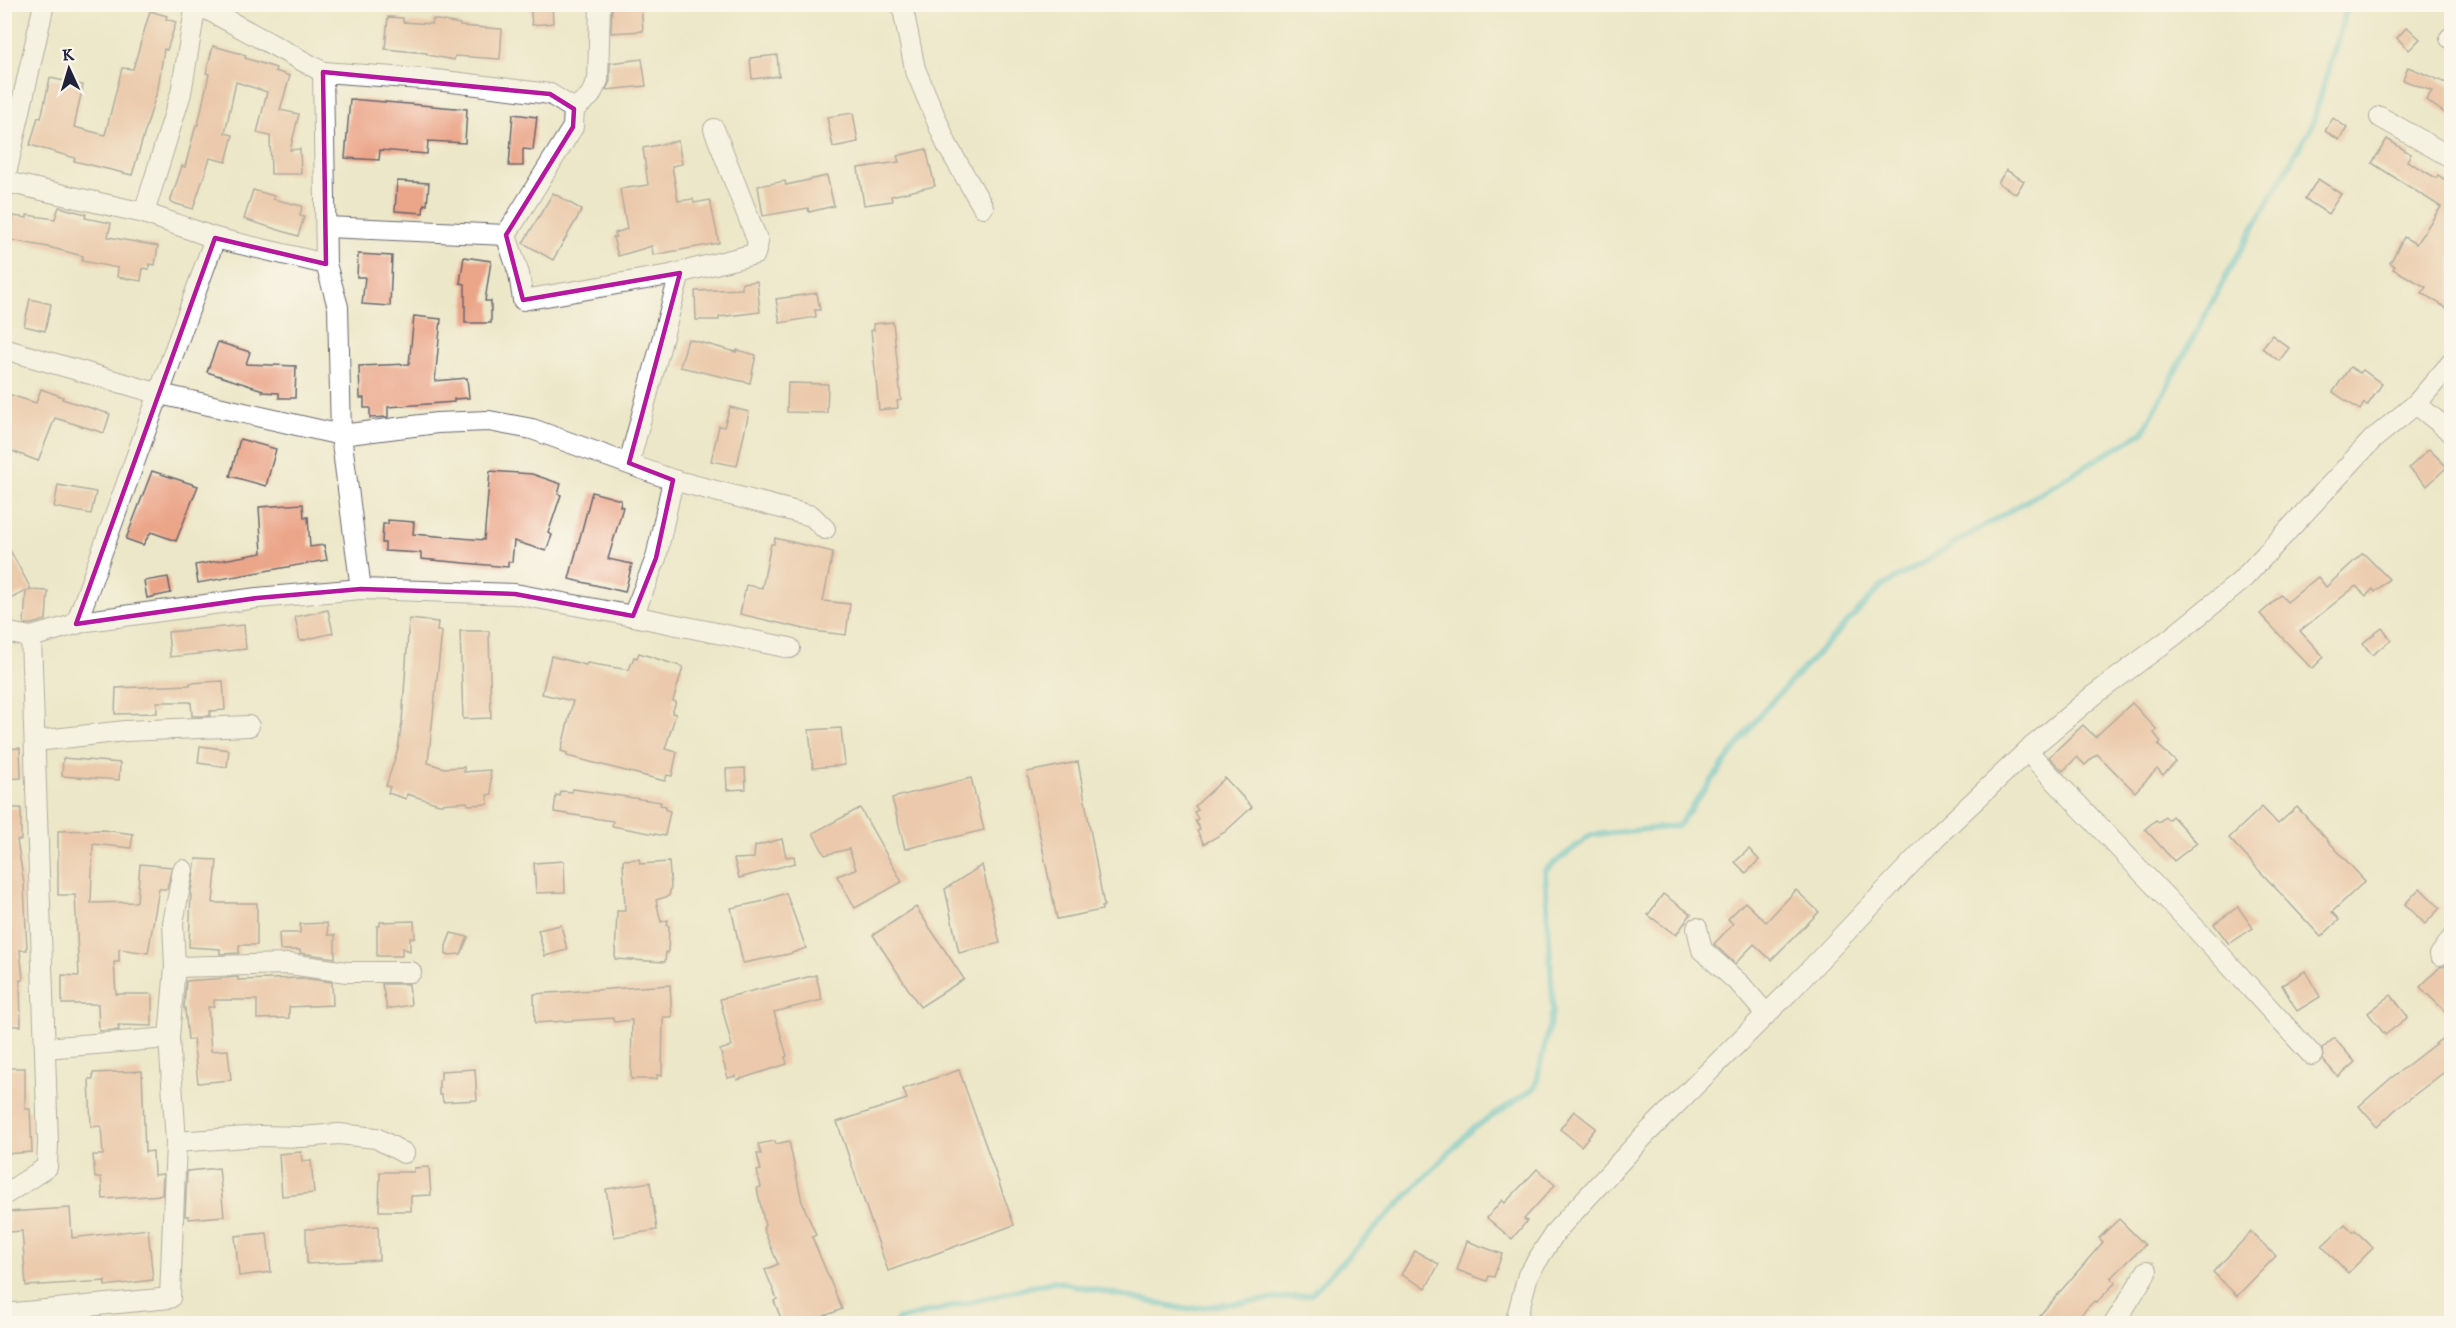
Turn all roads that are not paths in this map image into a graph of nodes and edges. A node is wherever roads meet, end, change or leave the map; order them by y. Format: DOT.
graph roads {
  1 [pos="44,4"];
  2 [pos="197,4"];
  3 [pos="600,4"];
  4 [pos="902,4"];
  5 [pos="323,72"];
  6 [pos="574,109"];
  7 [pos="2380,117"];
  8 [pos="714,129"];
  9 [pos="2451,159"];
  10 [pos="4,183"];
  11 [pos="983,207"];
  12 [pos="144,213"];
  13 [pos="327,227"];
  14 [pos="507,235"];
  15 [pos="215,238"];
  16 [pos="326,264"];
  17 [pos="680,273"];
  18 [pos="4,349"];
  19 [pos="2451,362"];
  20 [pos="160,394"];
  21 [pos="2416,404"];
  22 [pos="2451,433"];
  23 [pos="341,435"];
  24 [pos="629,463"];
  25 [pos="673,480"];
  26 [pos="825,529"];
  27 [pos="361,589"];
  28 [pos="633,616"];
  29 [pos="76,624"];
  30 [pos="4,632"];
  31 [pos="31,637"];
  32 [pos="790,648"];
  33 [pos="249,726"];
  34 [pos="36,741"];
  35 [pos="2027,751"];
  36 [pos="183,870"];
  37 [pos="1697,928"];
  38 [pos="2451,938"];
  39 [pos="2440,955"];
  40 [pos="175,967"];
  41 [pos="411,972"];
  42 [pos="1766,1014"];
  43 [pos="169,1038"];
  44 [pos="45,1048"];
  45 [pos="2312,1054"];
  46 [pos="176,1142"];
  47 [pos="404,1154"];
  48 [pos="4,1195"];
  49 [pos="2147,1271"];
  50 [pos="4,1314"];
  51 [pos="1515,1323"];
  52 [pos="2114,1323"];
  1 -- 10 [label="street"];
  2 -- 5 [label="street"];
  2 -- 12 [label="street"];
  3 -- 6 [label="street"];
  4 -- 11 [label="street"];
  5 -- 6 [label="street"];
  5 -- 13 [label="street"];
  6 -- 14 [label="street"];
  7 -- 9 [label="street"];
  8 -- 17 [label="street"];
  10 -- 12 [label="street"];
  12 -- 15 [label="street"];
  13 -- 14 [label="street"];
  13 -- 16 [label="street"];
  14 -- 17 [label="street"];
  15 -- 16 [label="street"];
  15 -- 20 [label="street"];
  16 -- 23 [label="street"];
  17 -- 24 [label="street"];
  18 -- 20 [label="street"];
  19 -- 21 [label="street"];
  20 -- 23 [label="street"];
  20 -- 29 [label="street"];
  21 -- 22 [label="street"];
  21 -- 35 [label="street"];
  23 -- 24 [label="street"];
  23 -- 27 [label="street"];
  24 -- 25 [label="street"];
  25 -- 26 [label="street"];
  25 -- 28 [label="street"];
  27 -- 28 [label="street"];
  27 -- 29 [label="street"];
  28 -- 32 [label="street"];
  29 -- 31 [label="street"];
  30 -- 31 [label="street"];
  31 -- 34 [label="street"];
  33 -- 34 [label="street"];
  34 -- 44 [label="street"];
  35 -- 42 [label="street"];
  35 -- 45 [label="street"];
  36 -- 40 [label="street"];
  37 -- 42 [label="street"];
  38 -- 39 [label="street"];
  40 -- 41 [label="street"];
  40 -- 43 [label="street"];
  42 -- 51 [label="street"];
  43 -- 44 [label="street"];
  43 -- 46 [label="street"];
  44 -- 48 [label="street"];
  46 -- 47 [label="street"];
  46 -- 50 [label="street"];
  49 -- 52 [label="street"];
}
